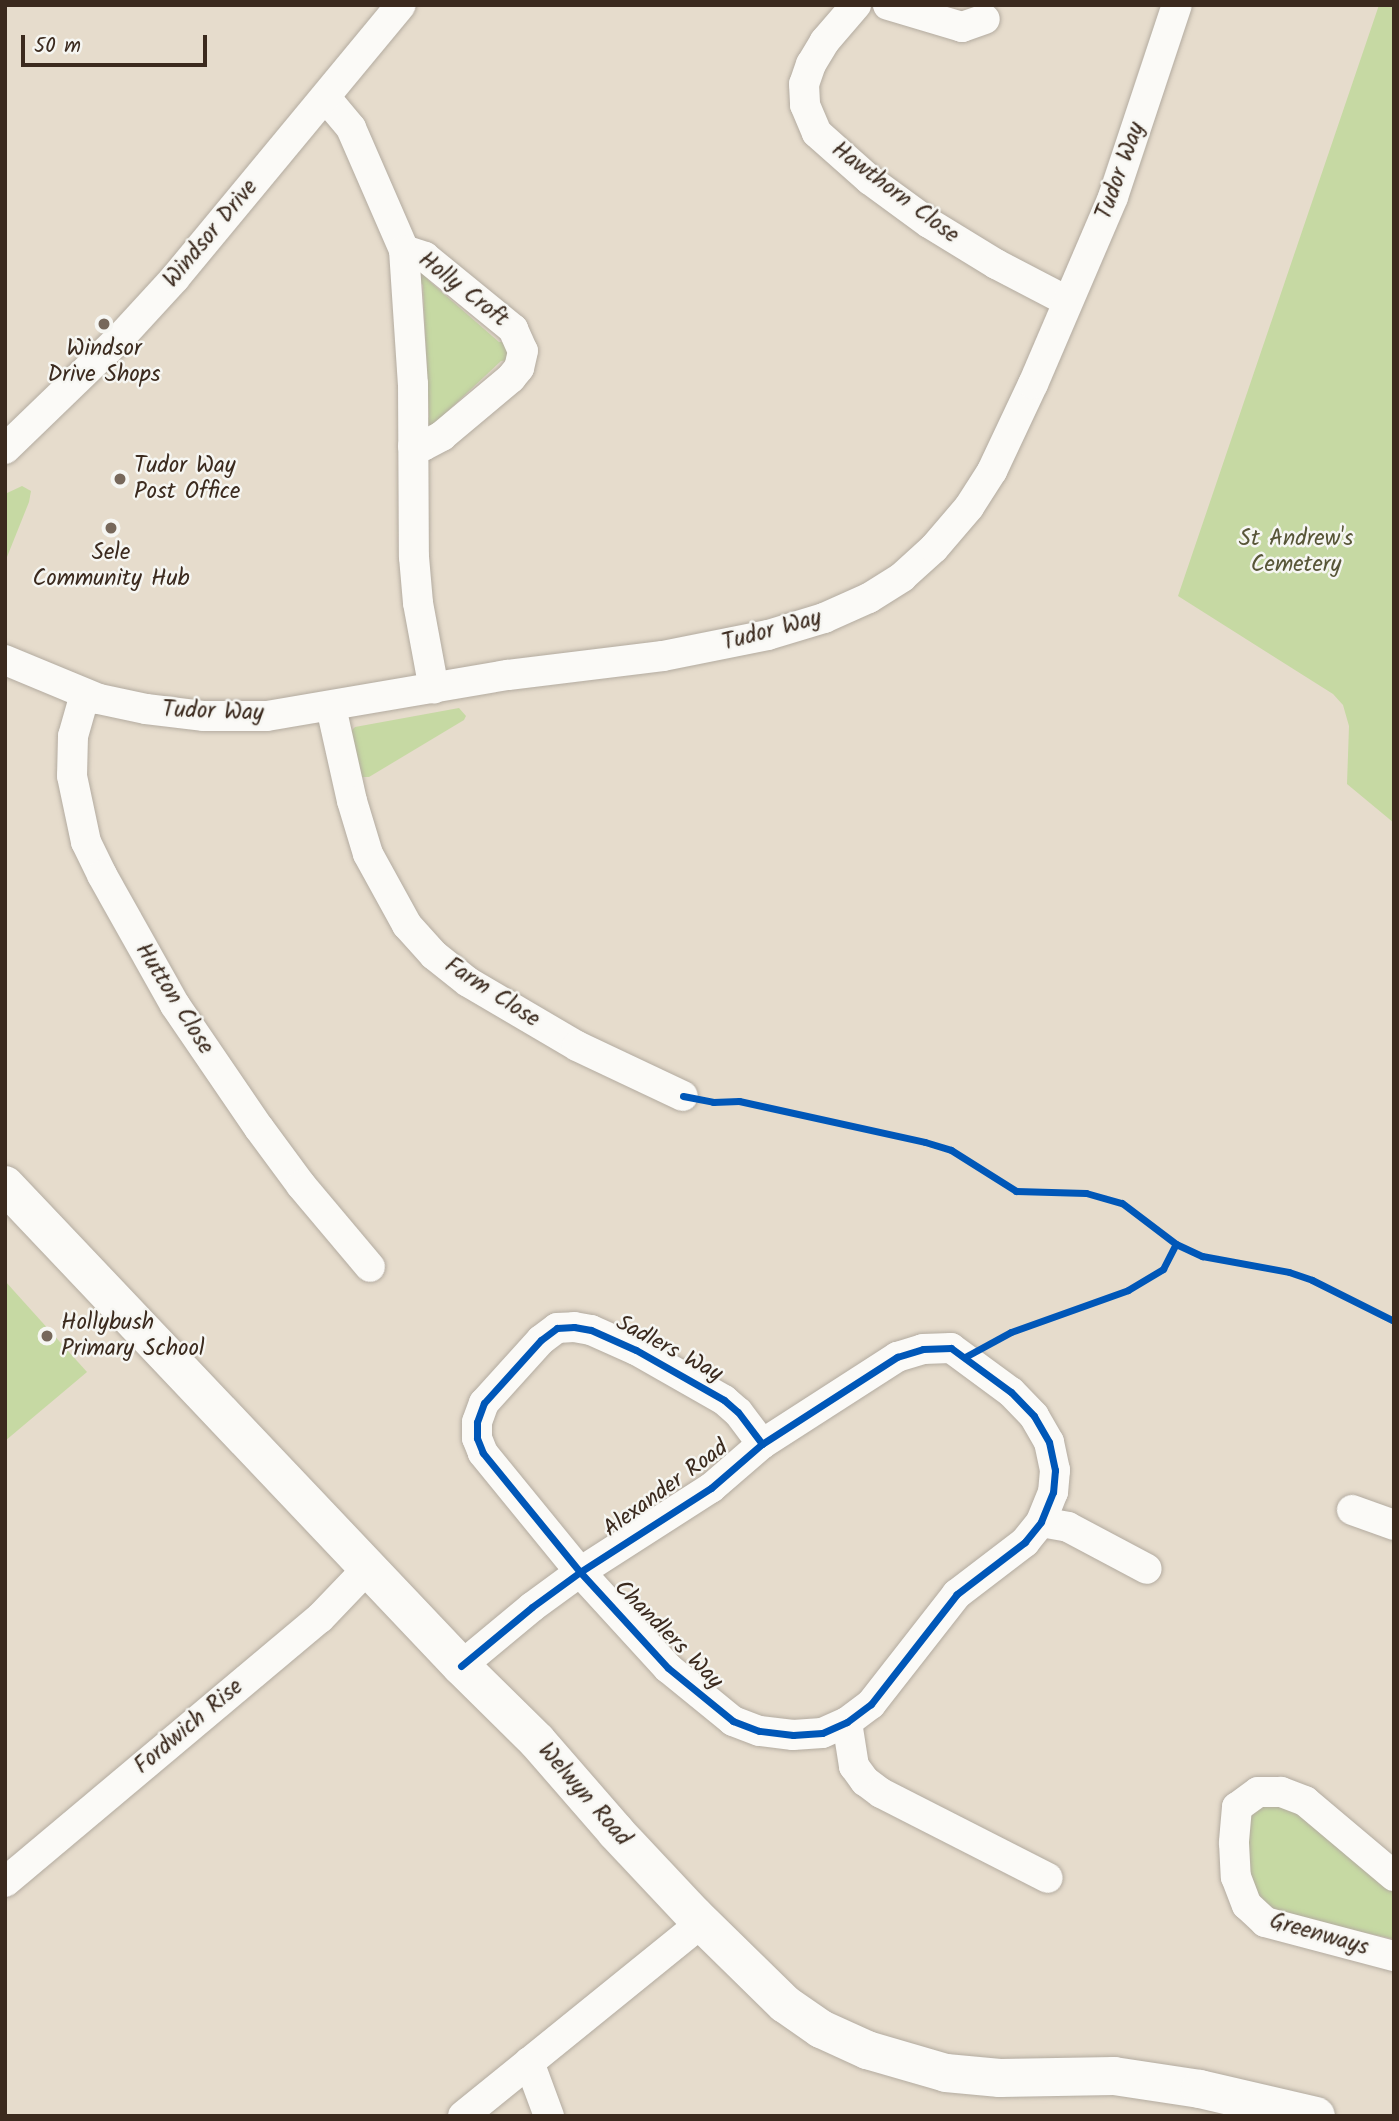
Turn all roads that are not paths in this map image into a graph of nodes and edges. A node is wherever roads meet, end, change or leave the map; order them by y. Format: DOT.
graph roads {
  1 [pos="401,5"];
  2 [pos="856,5"];
  3 [pos="888,5"];
  4 [pos="1177,5"];
  5 [pos="985,19"];
  6 [pos="326,98"];
  7 [pos="404,250"];
  8 [pos="1067,301"];
  9 [pos="413,446"];
  10 [pos="5,449"];
  11 [pos="5,660"];
  12 [pos="434,689"];
  13 [pos="85,694"];
  14 [pos="331,707"];
  15 [pos="683,1096"];
  16 [pos="5,1185"];
  17 [pos="370,1267"];
  18 [pos="1011,1392"];
  19 [pos="762,1444"];
  20 [pos="1352,1510"];
  21 [pos="1041,1522"];
  22 [pos="1394,1525"];
  23 [pos="369,1568"];
  24 [pos="1147,1569"];
  25 [pos="580,1572"];
  26 [pos="461,1666"];
  27 [pos="847,1721"];
  28 [pos="1394,1876"];
  29 [pos="1048,1878"];
  30 [pos="5,1882"];
  31 [pos="701,1923"];
  32 [pos="1394,1956"];
  33 [pos="529,2062"];
  34 [pos="463,2116"];
  35 [pos="550,2116"];
  36 [pos="1316,2116"];
  1 -- 6 [label="street, Windsor Drive"];
  2 -- 8 [label="street, Hawthorn Close"];
  3 -- 5 [label="street"];
  4 -- 8 [label="street, Tudor Way"];
  6 -- 7 [label="street, Holly Croft"];
  6 -- 10 [label="street, Windsor Drive"];
  7 -- 9 [label="street, Holly Croft"];
  7 -- 9 [label="street, Holly Croft"];
  8 -- 12 [label="street, Tudor Way"];
  9 -- 12 [label="street, Holly Croft"];
  11 -- 13 [label="street, Tudor Way"];
  12 -- 14 [label="street, Tudor Way"];
  13 -- 14 [label="street, Tudor Way"];
  13 -- 17 [label="street, Hutton Close"];
  14 -- 15 [label="street, Farm Close"];
  16 -- 23 [label="main road, Welwyn Road"];
  18 -- 19 [label="street, Alexander Road"];
  18 -- 21 [label="street, Chandlers Way"];
  19 -- 25 [label="street, Alexander Road"];
  19 -- 25 [label="street, Sadlers Way"];
  20 -- 22 [label="street"];
  21 -- 24 [label="street"];
  21 -- 27 [label="street, Chandlers Way"];
  23 -- 26 [label="main road, Welwyn Road"];
  23 -- 30 [label="street, Fordwich Rise"];
  25 -- 26 [label="street, Alexander Road"];
  25 -- 27 [label="street, Chandlers Way"];
  26 -- 31 [label="main road, Welwyn Road"];
  27 -- 29 [label="street"];
  28 -- 32 [label="street, Greenways"];
  31 -- 33 [label="street"];
  31 -- 36 [label="main road, Welwyn Road"];
  33 -- 34 [label="street"];
  33 -- 35 [label="street"];
}
